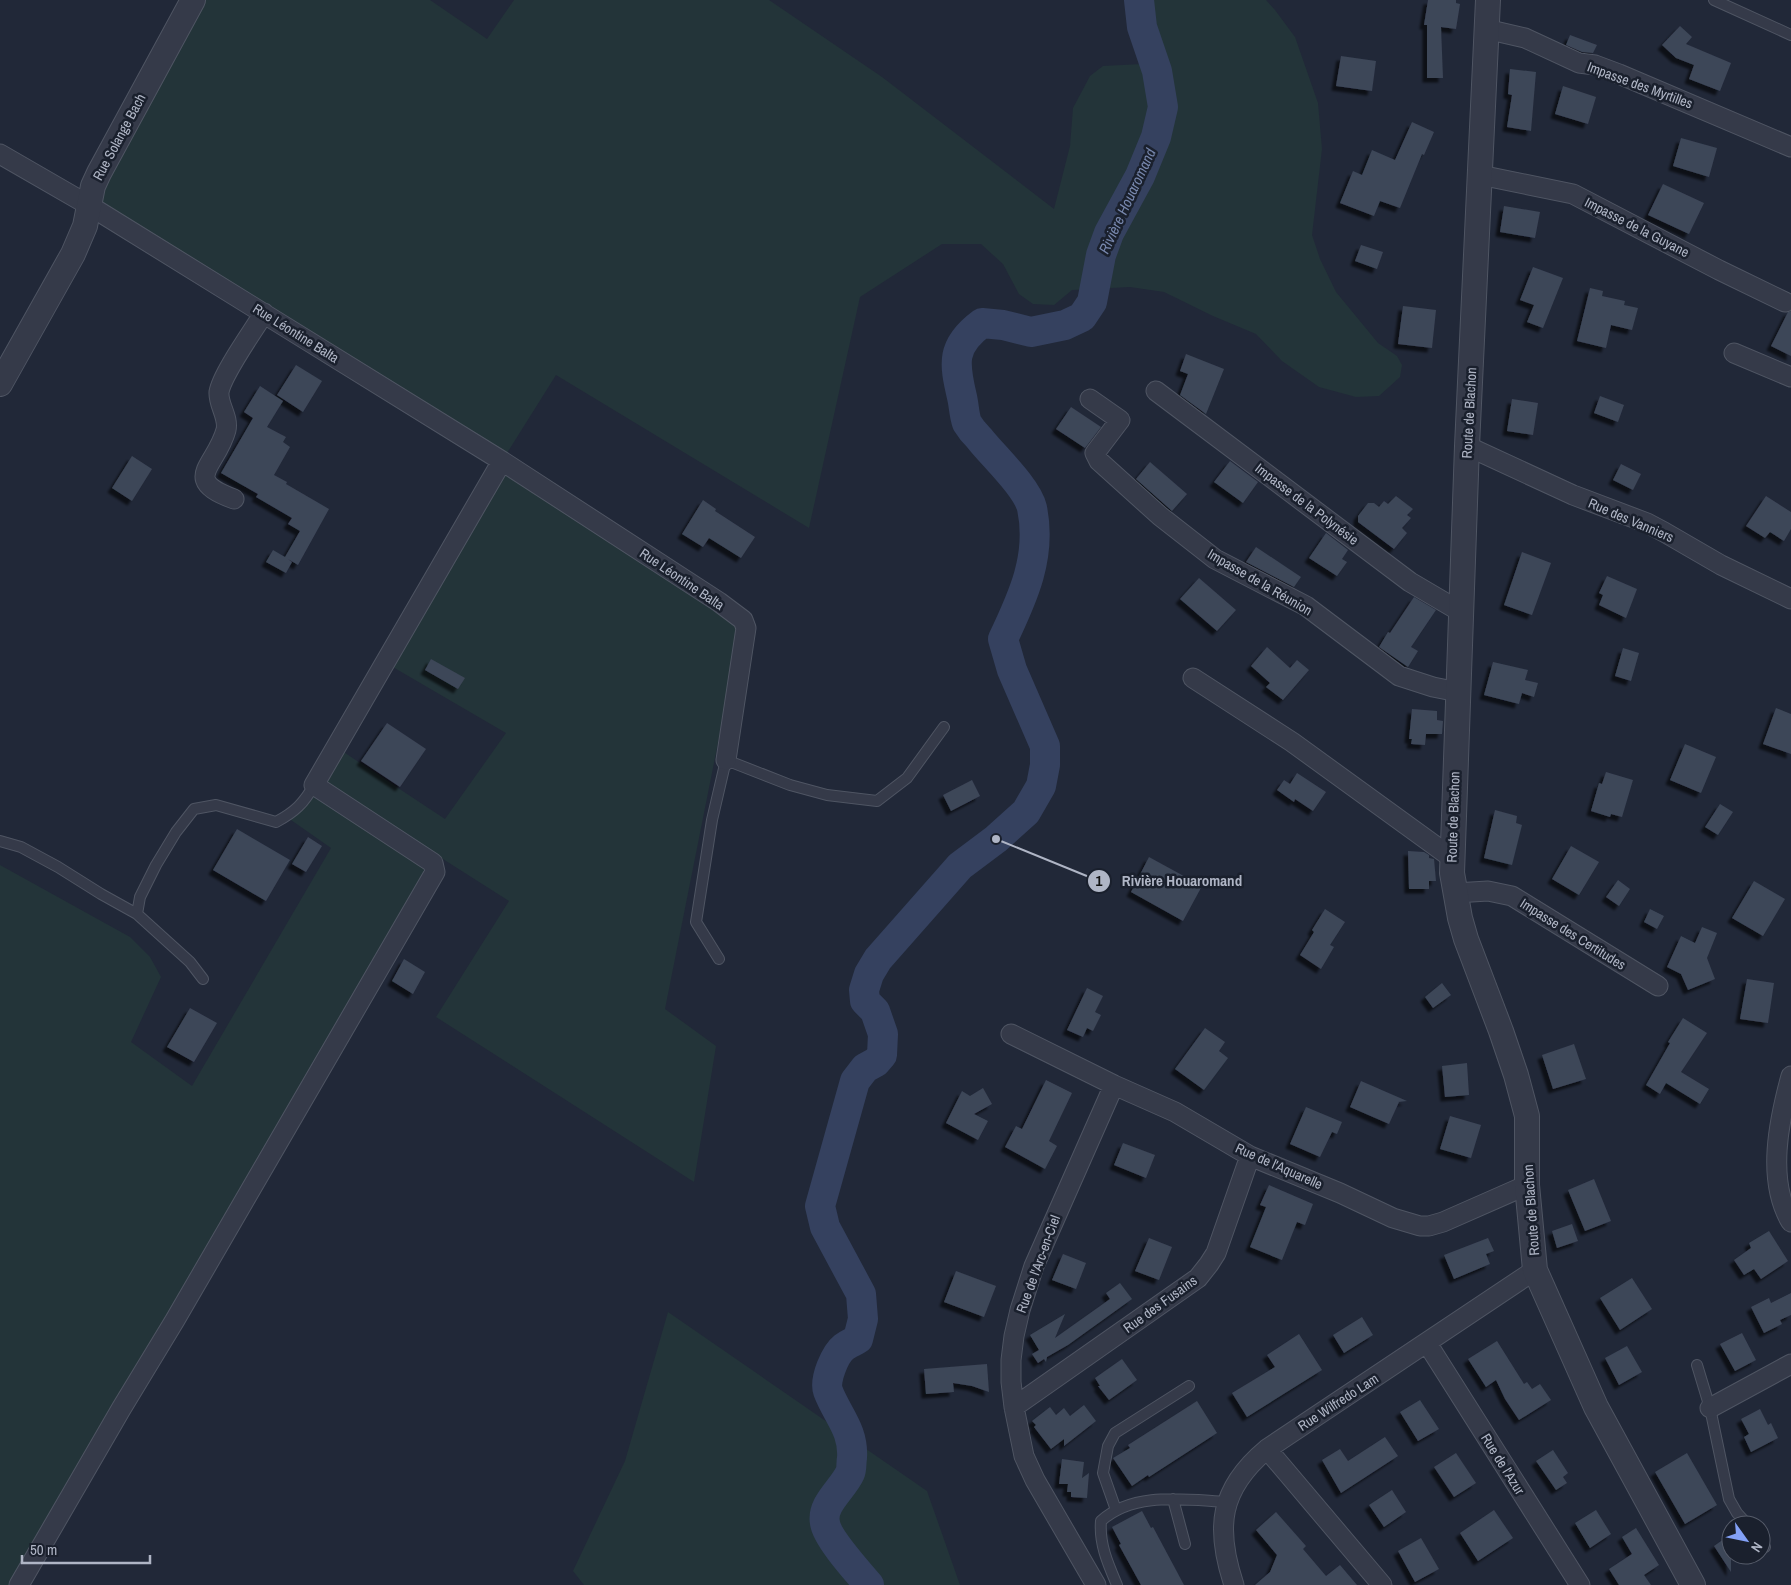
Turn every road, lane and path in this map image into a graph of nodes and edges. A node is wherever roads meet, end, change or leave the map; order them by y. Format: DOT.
graph roads {
  1 [pos="192,0"];
  2 [pos="1488,0"];
  3 [pos="1714,0"];
  4 [pos="1486,29"];
  5 [pos="1791,35"];
  6 [pos="1791,146"];
  7 [pos="0,154"];
  8 [pos="1480,174"];
  9 [pos="90,206"];
  10 [pos="1786,302"];
  11 [pos="264,313"];
  12 [pos="1734,353"];
  13 [pos="1791,377"];
  14 [pos="0,384"];
  15 [pos="1156,391"];
  16 [pos="1090,399"];
  17 [pos="1467,446"];
  18 [pos="502,461"];
  19 [pos="234,499"];
  20 [pos="1791,599"];
  21 [pos="1461,612"];
  22 [pos="1193,678"];
  23 [pos="1458,692"];
  24 [pos="944,727"];
  25 [pos="726,760"];
  26 [pos="314,785"];
  27 [pos="0,841"];
  28 [pos="1452,858"];
  29 [pos="1455,894"];
  30 [pos="138,914"];
  31 [pos="719,960"];
  32 [pos="202,978"];
  33 [pos="1658,986"];
  34 [pos="1011,1034"];
  35 [pos="1791,1076"];
  36 [pos="1114,1085"];
  37 [pos="1250,1156"];
  38 [pos="1527,1185"];
  39 [pos="1791,1222"];
  40 [pos="1535,1270"];
  41 [pos="1427,1343"];
  42 [pos="1791,1364"];
  43 [pos="1697,1366"];
  44 [pos="1189,1386"];
  45 [pos="1014,1407"];
  46 [pos="1710,1408"];
  47 [pos="1267,1449"];
  48 [pos="1174,1499"];
  49 [pos="1227,1502"];
  50 [pos="1116,1510"];
  51 [pos="1739,1515"];
  52 [pos="1185,1544"];
  53 [pos="19,1585"];
  54 [pos="1096,1585"];
  55 [pos="1116,1585"];
  56 [pos="1234,1585"];
  57 [pos="1382,1585"];
  58 [pos="1580,1585"];
  59 [pos="1693,1585"];
  1 -- 9 [label="street, Rue Solange Bach"];
  2 -- 4 [label="street, Route de Blachon"];
  3 -- 5 [label="lane"];
  4 -- 6 [label="street, Impasse des Myrtilles"];
  4 -- 8 [label="street, Route de Blachon"];
  7 -- 9 [label="street, Rue Léontine Balta"];
  8 -- 10 [label="street, Impasse de la Guyane"];
  8 -- 17 [label="street, Route de Blachon"];
  9 -- 11 [label="street, Rue Léontine Balta"];
  9 -- 14 [label="street, Rue Solange Bach"];
  11 -- 18 [label="street, Rue Léontine Balta"];
  11 -- 19 [label="street"];
  12 -- 13 [label="street"];
  15 -- 21 [label="street, Impasse de la Polynésie"];
  16 -- 23 [label="street, Impasse de la Réunion"];
  17 -- 20 [label="street, Rue des Vanniers"];
  17 -- 21 [label="street, Route de Blachon"];
  18 -- 25 [label="street, Rue Léontine Balta"];
  18 -- 26 [label="street"];
  21 -- 23 [label="street, Route de Blachon"];
  22 -- 28 [label="street"];
  23 -- 28 [label="street, Route de Blachon"];
  24 -- 25 [label="lane"];
  25 -- 31 [label="lane"];
  26 -- 30 [label="lane"];
  26 -- 53 [label="street"];
  27 -- 30 [label="lane"];
  28 -- 29 [label="street, Route de Blachon"];
  29 -- 33 [label="street, Impasse des Certitudes"];
  29 -- 38 [label="street, Route de Blachon"];
  30 -- 32 [label="lane"];
  34 -- 36 [label="street, Rue de l'Aquarelle"];
  35 -- 39 [label="street"];
  36 -- 37 [label="street, Rue de l'Aquarelle"];
  36 -- 45 [label="street, Rue de l'Arc-en-Ciel"];
  37 -- 38 [label="street, Rue de l'Aquarelle"];
  37 -- 45 [label="street, Rue des Fusains"];
  38 -- 40 [label="street, Route de Blachon"];
  40 -- 41 [label="street, Rue Wilfredo Lam"];
  40 -- 59 [label="street, Route de Blachon"];
  41 -- 47 [label="street, Rue Wilfredo Lam"];
  41 -- 58 [label="street, Rue de l'Azur"];
  42 -- 46 [label="street"];
  43 -- 46 [label="lane"];
  44 -- 50 [label="lane"];
  45 -- 54 [label="street, Rue de l'Arc-en-Ciel"];
  46 -- 51 [label="lane"];
  47 -- 49 [label="street, Rue Wilfredo Lam"];
  47 -- 57 [label="street"];
  48 -- 49 [label="lane"];
  48 -- 50 [label="lane"];
  48 -- 52 [label="lane"];
  49 -- 56 [label="street, Rue Wilfredo Lam"];
  50 -- 55 [label="lane"];
}
